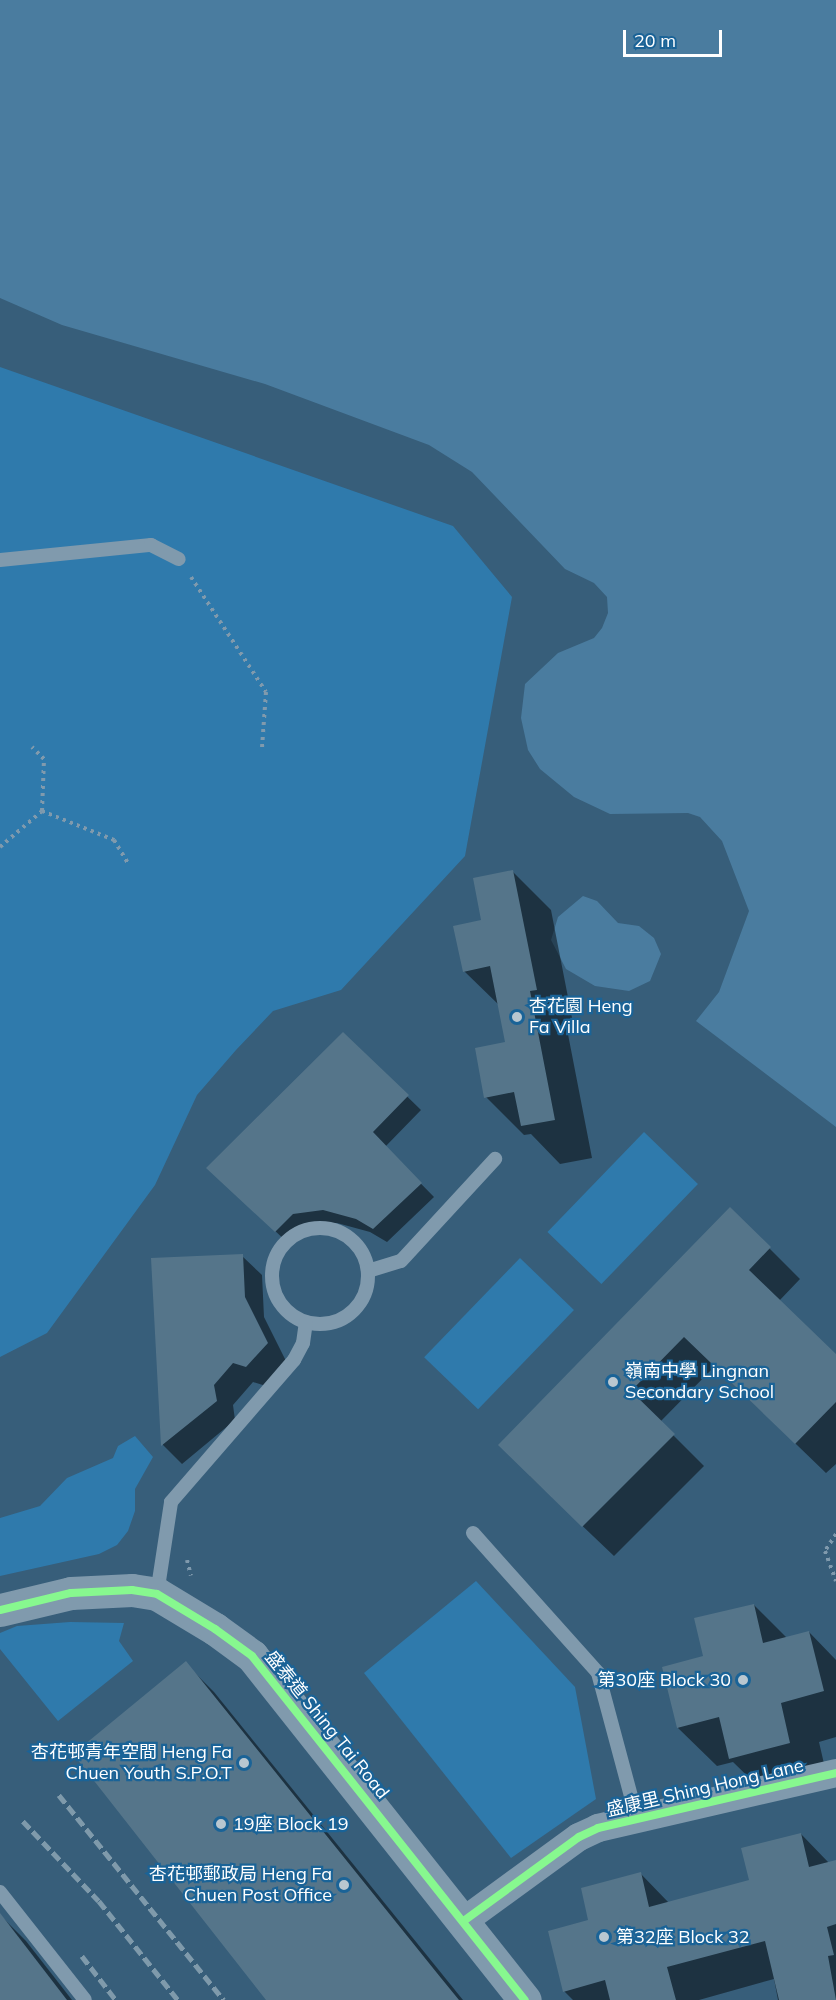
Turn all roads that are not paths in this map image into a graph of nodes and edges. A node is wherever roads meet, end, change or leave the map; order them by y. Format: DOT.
graph roads {
  1 [pos="179,559"];
  2 [pos="0,560"];
  3 [pos="495,1159"];
  4 [pos="368,1271"];
  5 [pos="306,1322"];
  6 [pos="473,1533"];
  7 [pos="157,1594"];
  8 [pos="0,1610"];
  9 [pos="836,1773"];
  10 [pos="637,1819"];
  11 [pos="0,1892"];
  12 [pos="465,1920"];
  13 [pos="85,2000"];
  14 [pos="525,2000"];
  1 -- 2 [label="lane"];
  3 -- 4 [label="lane"];
  4 -- 5 [label="lane"];
  4 -- 5 [label="lane"];
  5 -- 7 [label="lane"];
  6 -- 10 [label="lane"];
  7 -- 8 [label="street, 盛泰道 Shing Tai Road"];
  7 -- 12 [label="street, 盛泰道 Shing Tai Road"];
  9 -- 10 [label="street, 盛康里 Shing Hong Lane"];
  10 -- 12 [label="street, 盛康里 Shing Hong Lane"];
  11 -- 13 [label="lane"];
  12 -- 14 [label="street, 盛泰道 Shing Tai Road"];
}
